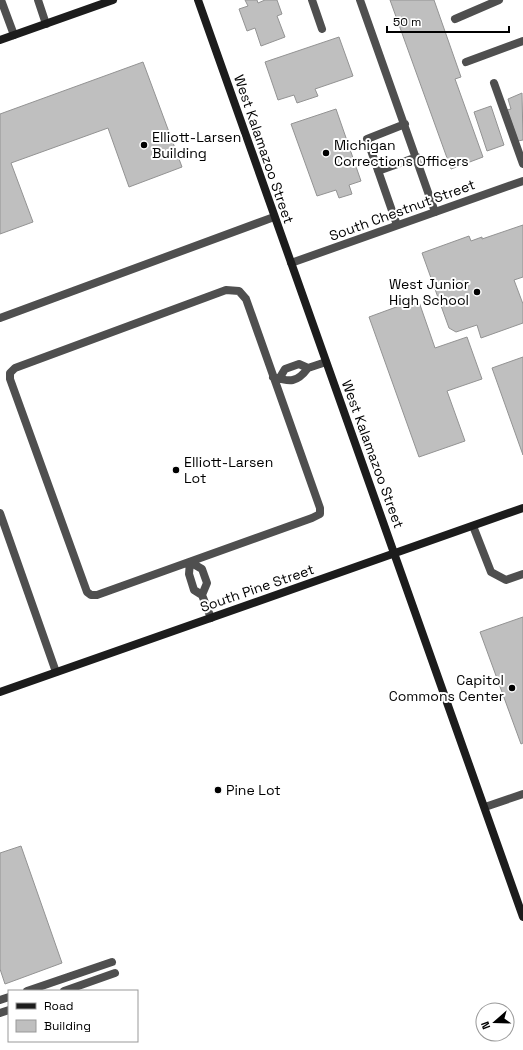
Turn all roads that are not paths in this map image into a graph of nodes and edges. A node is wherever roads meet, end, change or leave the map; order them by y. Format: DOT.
graph roads {
  1 [pos="1,0"];
  2 [pos="38,0"];
  3 [pos="113,0"];
  4 [pos="198,0"];
  5 [pos="312,0"];
  6 [pos="360,0"];
  7 [pos="500,0"];
  8 [pos="455,19"];
  9 [pos="46,24"];
  10 [pos="322,29"];
  11 [pos="14,35"];
  12 [pos="0,40"];
  13 [pos="523,41"];
  14 [pos="466,62"];
  15 [pos="494,83"];
  16 [pos="405,124"];
  17 [pos="416,157"];
  18 [pos="523,164"];
  19 [pos="378,171"];
  20 [pos="523,181"];
  21 [pos="435,212"];
  22 [pos="274,217"];
  23 [pos="397,226"];
  24 [pos="291,263"];
  25 [pos="0,318"];
  26 [pos="326,362"];
  27 [pos="308,368"];
  28 [pos="276,378"];
  29 [pos="523,508"];
  30 [pos="0,513"];
  31 [pos="473,526"];
  32 [pos="394,554"];
  33 [pos="190,562"];
  34 [pos="523,574"];
  35 [pos="202,595"];
  36 [pos="211,618"];
  37 [pos="56,672"];
  38 [pos="0,692"];
  39 [pos="523,794"];
  40 [pos="485,807"];
  41 [pos="523,917"];
  42 [pos="112,962"];
  43 [pos="115,973"];
  44 [pos="31,990"];
  45 [pos="67,990"];
  1 -- 11 [label="street"];
  2 -- 9 [label="street"];
  3 -- 9 [label="street"];
  4 -- 22 [label="street, West Kalamazoo Street"];
  5 -- 10 [label="street"];
  6 -- 16 [label="street"];
  7 -- 8 [label="street"];
  9 -- 11 [label="street"];
  11 -- 12 [label="street"];
  13 -- 14 [label="street"];
  15 -- 18 [label="street"];
  16 -- 17 [label="street"];
  16 -- 19 [label="street"];
  17 -- 19 [label="street"];
  17 -- 21 [label="street"];
  19 -- 23 [label="street"];
  20 -- 21 [label="street, South Chestnut Street"];
  21 -- 23 [label="street, South Chestnut Street"];
  22 -- 24 [label="street, West Kalamazoo Street"];
  22 -- 25 [label="street"];
  23 -- 24 [label="street, South Chestnut Street"];
  24 -- 26 [label="street, West Kalamazoo Street"];
  26 -- 27 [label="street"];
  26 -- 32 [label="street, West Kalamazoo Street"];
  27 -- 28 [label="street"];
  27 -- 28 [label="street"];
  28 -- 33 [label="street"];
  28 -- 33 [label="street"];
  29 -- 31 [label="street, South Pine Street"];
  30 -- 37 [label="street"];
  31 -- 32 [label="street, South Pine Street"];
  31 -- 34 [label="street"];
  32 -- 36 [label="street, South Pine Street"];
  32 -- 40 [label="street, West Kalamazoo Street"];
  33 -- 35 [label="street"];
  33 -- 35 [label="street"];
  35 -- 36 [label="street"];
  36 -- 37 [label="street, South Pine Street"];
  37 -- 38 [label="street, South Pine Street"];
  39 -- 40 [label="street"];
  40 -- 41 [label="street, West Kalamazoo Street"];
  42 -- 44 [label="street"];
  43 -- 45 [label="street"];
}
